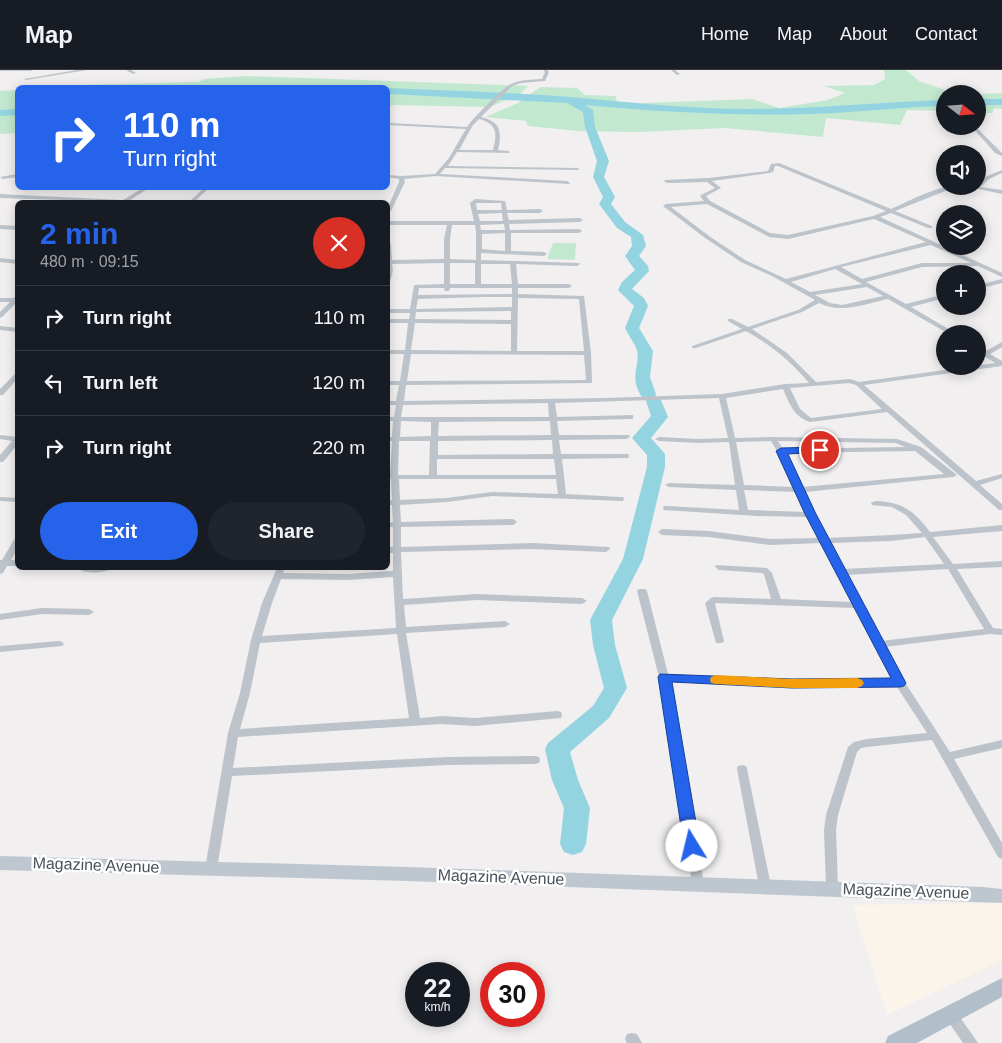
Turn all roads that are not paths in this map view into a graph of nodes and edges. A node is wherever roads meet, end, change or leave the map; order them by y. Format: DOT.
graph roads {
  1 [pos="0,70"];
  2 [pos="31,70"];
  3 [pos="42,70"];
  4 [pos="85,70"];
  5 [pos="128,70"];
  6 [pos="545,70"];
  7 [pos="673,70"];
  8 [pos="63,73"];
  9 [pos="134,73"];
  10 [pos="678,74"];
  11 [pos="26,79"];
  12 [pos="477,117"];
  13 [pos="390,124"];
  14 [pos="470,128"];
  15 [pos="980,135"];
  16 [pos="456,151"];
  17 [pos="495,152"];
  18 [pos="507,152"];
  19 [pos="1002,155"];
  20 [pos="445,167"];
  21 [pos="577,169"];
  22 [pos="0,171"];
  23 [pos="1002,172"];
  24 [pos="436,175"];
  25 [pos="15,176"];
  26 [pos="390,176"];
  27 [pos="401,178"];
  28 [pos="986,178"];
  29 [pos="1,179"];
  30 [pos="708,180"];
  31 [pos="667,181"];
  32 [pos="567,183"];
  33 [pos="986,189"];
  34 [pos="143,190"];
  35 [pos="204,190"];
  36 [pos="936,192"];
  37 [pos="1002,192"];
  38 [pos="0,196"];
  39 [pos="83,200"];
  40 [pos="127,200"];
  41 [pos="193,200"];
  42 [pos="708,202"];
  43 [pos="390,208"];
  44 [pos="504,211"];
  45 [pos="540,211"];
  46 [pos="890,211"];
  47 [pos="475,212"];
  48 [pos="875,217"];
  49 [pos="580,220"];
  50 [pos="390,223"];
  51 [pos="450,223"];
  52 [pos="478,223"];
  53 [pos="506,223"];
  54 [pos="0,227"];
  55 [pos="930,227"];
  56 [pos="15,228"];
  57 [pos="579,231"];
  58 [pos="479,232"];
  59 [pos="507,232"];
  60 [pos="931,243"];
  61 [pos="478,251"];
  62 [pos="508,252"];
  63 [pos="544,254"];
  64 [pos="0,260"];
  65 [pos="446,261"];
  66 [pos="15,262"];
  67 [pos="390,262"];
  68 [pos="478,263"];
  69 [pos="513,263"];
  70 [pos="577,264"];
  71 [pos="936,265"];
  72 [pos="980,265"];
  73 [pos="836,267"];
  74 [pos="986,268"];
  75 [pos="1002,275"];
  76 [pos="787,281"];
  77 [pos="860,281"];
  78 [pos="1002,281"];
  79 [pos="446,284"];
  80 [pos="478,285"];
  81 [pos="515,285"];
  82 [pos="868,285"];
  83 [pos="986,285"];
  84 [pos="569,286"];
  85 [pos="811,294"];
  86 [pos="447,296"];
  87 [pos="415,297"];
  88 [pos="515,297"];
  89 [pos="889,297"];
  90 [pos="15,298"];
  91 [pos="936,298"];
  92 [pos="0,300"];
  93 [pos="820,300"];
  94 [pos="907,306"];
  95 [pos="444,309"];
  96 [pos="515,309"];
  97 [pos="412,310"];
  98 [pos="390,311"];
  99 [pos="0,316"];
  100 [pos="730,320"];
  101 [pos="390,321"];
  102 [pos="410,322"];
  103 [pos="442,322"];
  104 [pos="514,322"];
  105 [pos="939,325"];
  106 [pos="0,328"];
  107 [pos="15,330"];
  108 [pos="748,330"];
  109 [pos="1002,344"];
  110 [pos="694,347"];
  111 [pos="390,352"];
  112 [pos="407,352"];
  113 [pos="514,352"];
  114 [pos="588,353"];
  115 [pos="986,353"];
  116 [pos="986,355"];
  117 [pos="1002,364"];
  118 [pos="15,377"];
  119 [pos="390,384"];
  120 [pos="402,384"];
  121 [pos="813,384"];
  122 [pos="858,384"];
  123 [pos="785,386"];
  124 [pos="1,391"];
  125 [pos="722,396"];
  126 [pos="551,400"];
  127 [pos="400,402"];
  128 [pos="390,403"];
  129 [pos="888,410"];
  130 [pos="630,417"];
  131 [pos="390,419"];
  132 [pos="397,419"];
  133 [pos="553,419"];
  134 [pos="435,420"];
  135 [pos="0,437"];
  136 [pos="626,437"];
  137 [pos="434,438"];
  138 [pos="555,438"];
  139 [pos="15,439"];
  140 [pos="391,439"];
  141 [pos="659,439"];
  142 [pos="773,439"];
  143 [pos="732,440"];
  144 [pos="15,442"];
  145 [pos="918,449"];
  146 [pos="781,451"];
  147 [pos="558,456"];
  148 [pos="625,456"];
  149 [pos="433,457"];
  150 [pos="0,460"];
  151 [pos="953,475"];
  152 [pos="433,476"];
  153 [pos="1002,476"];
  154 [pos="391,477"];
  155 [pos="560,478"];
  156 [pos="971,482"];
  157 [pos="669,485"];
  158 [pos="739,487"];
  159 [pos="800,490"];
  160 [pos="562,496"];
  161 [pos="0,499"];
  162 [pos="620,499"];
  163 [pos="15,500"];
  164 [pos="392,503"];
  165 [pos="875,503"];
  166 [pos="666,508"];
  167 [pos="1002,508"];
  168 [pos="744,512"];
  169 [pos="811,514"];
  170 [pos="513,522"];
  171 [pos="390,525"];
  172 [pos="397,525"];
  173 [pos="1002,528"];
  174 [pos="662,532"];
  175 [pos="927,534"];
  176 [pos="825,542"];
  177 [pos="15,545"];
  178 [pos="606,549"];
  179 [pos="392,550"];
  180 [pos="15,564"];
  181 [pos="1002,564"];
  182 [pos="2,566"];
  183 [pos="951,566"];
  184 [pos="719,568"];
  185 [pos="280,572"];
  186 [pos="841,572"];
  187 [pos="396,574"];
  188 [pos="642,591"];
  189 [pos="582,601"];
  190 [pos="398,602"];
  191 [pos="778,602"];
  192 [pos="858,605"];
  193 [pos="89,612"];
  194 [pos="0,617"];
  195 [pos="505,624"];
  196 [pos="401,630"];
  197 [pos="990,631"];
  198 [pos="1002,632"];
  199 [pos="256,640"];
  200 [pos="719,641"];
  201 [pos="59,644"];
  202 [pos="878,645"];
  203 [pos="0,649"];
  204 [pos="664,677"];
  205 [pos="900,683"];
  206 [pos="557,715"];
  207 [pos="415,722"];
  208 [pos="234,733"];
  209 [pos="935,736"];
  210 [pos="1002,744"];
  211 [pos="946,756"];
  212 [pos="535,760"];
  213 [pos="742,769"];
  214 [pos="227,772"];
  215 [pos="1002,854"];
  216 [pos="0,863"];
  217 [pos="211,868"];
  218 [pos="698,884"];
  219 [pos="765,886"];
  220 [pos="832,888"];
  221 [pos="1002,896"];
  222 [pos="1002,987"];
  223 [pos="950,1014"];
  224 [pos="896,1043"];
  225 [pos="971,1043"];
  1 -- 2 [label="street"];
  3 -- 8 [label="street"];
  4 -- 8 [label="street"];
  5 -- 9 [label="street"];
  6 -- 12 [label="street"];
  7 -- 10 [label="street"];
  8 -- 11 [label="street"];
  12 -- 14 [label="street"];
  12 -- 17 [label="street"];
  13 -- 14 [label="street"];
  14 -- 16 [label="street"];
  15 -- 19 [label="street"];
  16 -- 17 [label="street"];
  16 -- 20 [label="street"];
  17 -- 18 [label="street"];
  20 -- 21 [label="street"];
  20 -- 24 [label="street"];
  22 -- 29 [label="street"];
  23 -- 28 [label="street"];
  24 -- 27 [label="street"];
  24 -- 32 [label="street"];
  25 -- 29 [label="street"];
  26 -- 27 [label="street"];
  27 -- 43 [label="street"];
  30 -- 31 [label="street"];
  30 -- 42 [label="street"];
  30 -- 46 [label="street"];
  33 -- 37 [label="street"];
  34 -- 40 [label="street"];
  35 -- 41 [label="street"];
  36 -- 46 [label="street"];
  38 -- 39 [label="street"];
  42 -- 48 [label="street"];
  42 -- 76 [label="street"];
  44 -- 45 [label="street"];
  44 -- 47 [label="street"];
  44 -- 47 [label="street"];
  44 -- 53 [label="street"];
  46 -- 48 [label="street"];
  46 -- 55 [label="street"];
  47 -- 52 [label="street"];
  48 -- 60 [label="street"];
  49 -- 53 [label="street"];
  50 -- 51 [label="street"];
  51 -- 52 [label="street"];
  51 -- 65 [label="street"];
  52 -- 53 [label="street"];
  52 -- 58 [label="street"];
  53 -- 59 [label="street"];
  54 -- 56 [label="street"];
  57 -- 59 [label="street"];
  58 -- 59 [label="street"];
  58 -- 61 [label="street"];
  59 -- 62 [label="street"];
  60 -- 72 [label="street"];
  60 -- 73 [label="street"];
  61 -- 62 [label="street"];
  61 -- 68 [label="street"];
  62 -- 63 [label="street"];
  64 -- 66 [label="street"];
  65 -- 67 [label="street"];
  65 -- 68 [label="street"];
  65 -- 79 [label="street"];
  68 -- 69 [label="street"];
  68 -- 80 [label="street"];
  69 -- 70 [label="street"];
  69 -- 81 [label="street"];
  71 -- 77 [label="street"];
  73 -- 76 [label="street"];
  73 -- 77 [label="street"];
  74 -- 75 [label="street"];
  76 -- 85 [label="street"];
  77 -- 82 [label="street"];
  78 -- 83 [label="street"];
  79 -- 80 [label="street"];
  79 -- 86 [label="street"];
  79 -- 87 [label="street"];
  80 -- 81 [label="street"];
  81 -- 84 [label="street"];
  81 -- 88 [label="street"];
  82 -- 85 [label="street"];
  82 -- 89 [label="street"];
  85 -- 93 [label="street"];
  86 -- 87 [label="street"];
  86 -- 88 [label="street"];
  86 -- 95 [label="street"];
  87 -- 97 [label="street"];
  88 -- 96 [label="street"];
  88 -- 114 [label="street"];
  89 -- 93 [label="street"];
  89 -- 94 [label="street"];
  90 -- 92 [label="street"];
  90 -- 99 [label="street"];
  91 -- 94 [label="street"];
  93 -- 108 [label="street"];
  94 -- 105 [label="street"];
  95 -- 96 [label="street"];
  95 -- 97 [label="street"];
  95 -- 103 [label="street"];
  96 -- 104 [label="street"];
  97 -- 98 [label="street"];
  97 -- 102 [label="street"];
  100 -- 108 [label="street"];
  101 -- 102 [label="street"];
  102 -- 103 [label="street"];
  102 -- 112 [label="street"];
  103 -- 104 [label="street"];
  104 -- 113 [label="street"];
  106 -- 107 [label="street"];
  108 -- 110 [label="street"];
  108 -- 121 [label="street"];
  109 -- 115 [label="street"];
  111 -- 112 [label="street"];
  112 -- 113 [label="street"];
  112 -- 120 [label="street"];
  113 -- 114 [label="street"];
  114 -- 120 [label="street"];
  116 -- 117 [label="street"];
  117 -- 122 [label="street"];
  118 -- 124 [label="street"];
  119 -- 120 [label="street"];
  120 -- 127 [label="street"];
  121 -- 122 [label="street"];
  121 -- 123 [label="street"];
  122 -- 129 [label="street"];
  123 -- 125 [label="street"];
  123 -- 129 [label="street"];
  125 -- 126 [label="street"];
  125 -- 143 [label="street"];
  126 -- 127 [label="street"];
  126 -- 133 [label="street"];
  127 -- 128 [label="street"];
  127 -- 132 [label="street"];
  129 -- 156 [label="street"];
  130 -- 133 [label="street"];
  131 -- 132 [label="street"];
  132 -- 134 [label="street"];
  132 -- 140 [label="street"];
  133 -- 134 [label="street"];
  133 -- 138 [label="street"];
  134 -- 137 [label="street"];
  135 -- 139 [label="street"];
  136 -- 138 [label="street"];
  137 -- 138 [label="street"];
  137 -- 140 [label="street"];
  137 -- 149 [label="street"];
  138 -- 147 [label="street"];
  140 -- 154 [label="street"];
  141 -- 143 [label="street"];
  142 -- 143 [label="street"];
  142 -- 145 [label="street"];
  142 -- 146 [label="street"];
  143 -- 158 [label="street"];
  144 -- 150 [label="street"];
  145 -- 146 [label="street"];
  145 -- 151 [label="street"];
  146 -- 159 [label="street"];
  147 -- 148 [label="street"];
  147 -- 149 [label="street"];
  147 -- 155 [label="street"];
  149 -- 152 [label="street"];
  151 -- 156 [label="street"];
  151 -- 159 [label="street"];
  152 -- 154 [label="street"];
  152 -- 155 [label="street"];
  153 -- 156 [label="street"];
  154 -- 164 [label="street"];
  155 -- 160 [label="street"];
  156 -- 167 [label="street"];
  157 -- 158 [label="street"];
  158 -- 159 [label="street"];
  158 -- 168 [label="street"];
  159 -- 169 [label="street"];
  160 -- 162 [label="street"];
  160 -- 164 [label="street"];
  161 -- 163 [label="street"];
  164 -- 172 [label="street"];
  165 -- 175 [label="street"];
  166 -- 168 [label="street"];
  168 -- 169 [label="street"];
  169 -- 176 [label="street"];
  170 -- 172 [label="street"];
  171 -- 172 [label="street"];
  172 -- 179 [label="street"];
  173 -- 175 [label="street"];
  174 -- 176 [label="street"];
  175 -- 176 [label="street"];
  175 -- 183 [label="street"];
  176 -- 186 [label="street"];
  177 -- 182 [label="street"];
  178 -- 179 [label="street"];
  179 -- 187 [label="street"];
  180 -- 182 [label="street"];
  181 -- 183 [label="street"];
  183 -- 186 [label="street"];
  183 -- 197 [label="street"];
  184 -- 191 [label="street"];
  185 -- 187 [label="street"];
  185 -- 199 [label="street"];
  186 -- 192 [label="street"];
  187 -- 190 [label="street"];
  188 -- 204 [label="street"];
  189 -- 190 [label="street"];
  190 -- 196 [label="street"];
  191 -- 192 [label="street"];
  191 -- 200 [label="street"];
  192 -- 202 [label="street"];
  193 -- 194 [label="street"];
  195 -- 196 [label="street"];
  196 -- 199 [label="street"];
  196 -- 207 [label="street"];
  197 -- 198 [label="street"];
  197 -- 202 [label="street"];
  199 -- 208 [label="street"];
  201 -- 203 [label="street"];
  202 -- 205 [label="street"];
  204 -- 205 [label="street"];
  204 -- 218 [label="street"];
  205 -- 209 [label="street"];
  206 -- 207 [label="street"];
  207 -- 208 [label="street"];
  208 -- 214 [label="street"];
  209 -- 211 [label="street"];
  209 -- 220 [label="street"];
  210 -- 211 [label="street"];
  211 -- 215 [label="street"];
  212 -- 214 [label="street"];
  213 -- 219 [label="street"];
  214 -- 217 [label="street"];
  216 -- 217 [label="street, Magazine Avenue"];
  217 -- 218 [label="street, Magazine Avenue"];
  218 -- 219 [label="street, Magazine Avenue"];
  219 -- 220 [label="street, Magazine Avenue"];
  220 -- 221 [label="street, Magazine Avenue"];
  222 -- 223 [label="main road"];
  223 -- 224 [label="main road"];
  223 -- 225 [label="street"];
}
